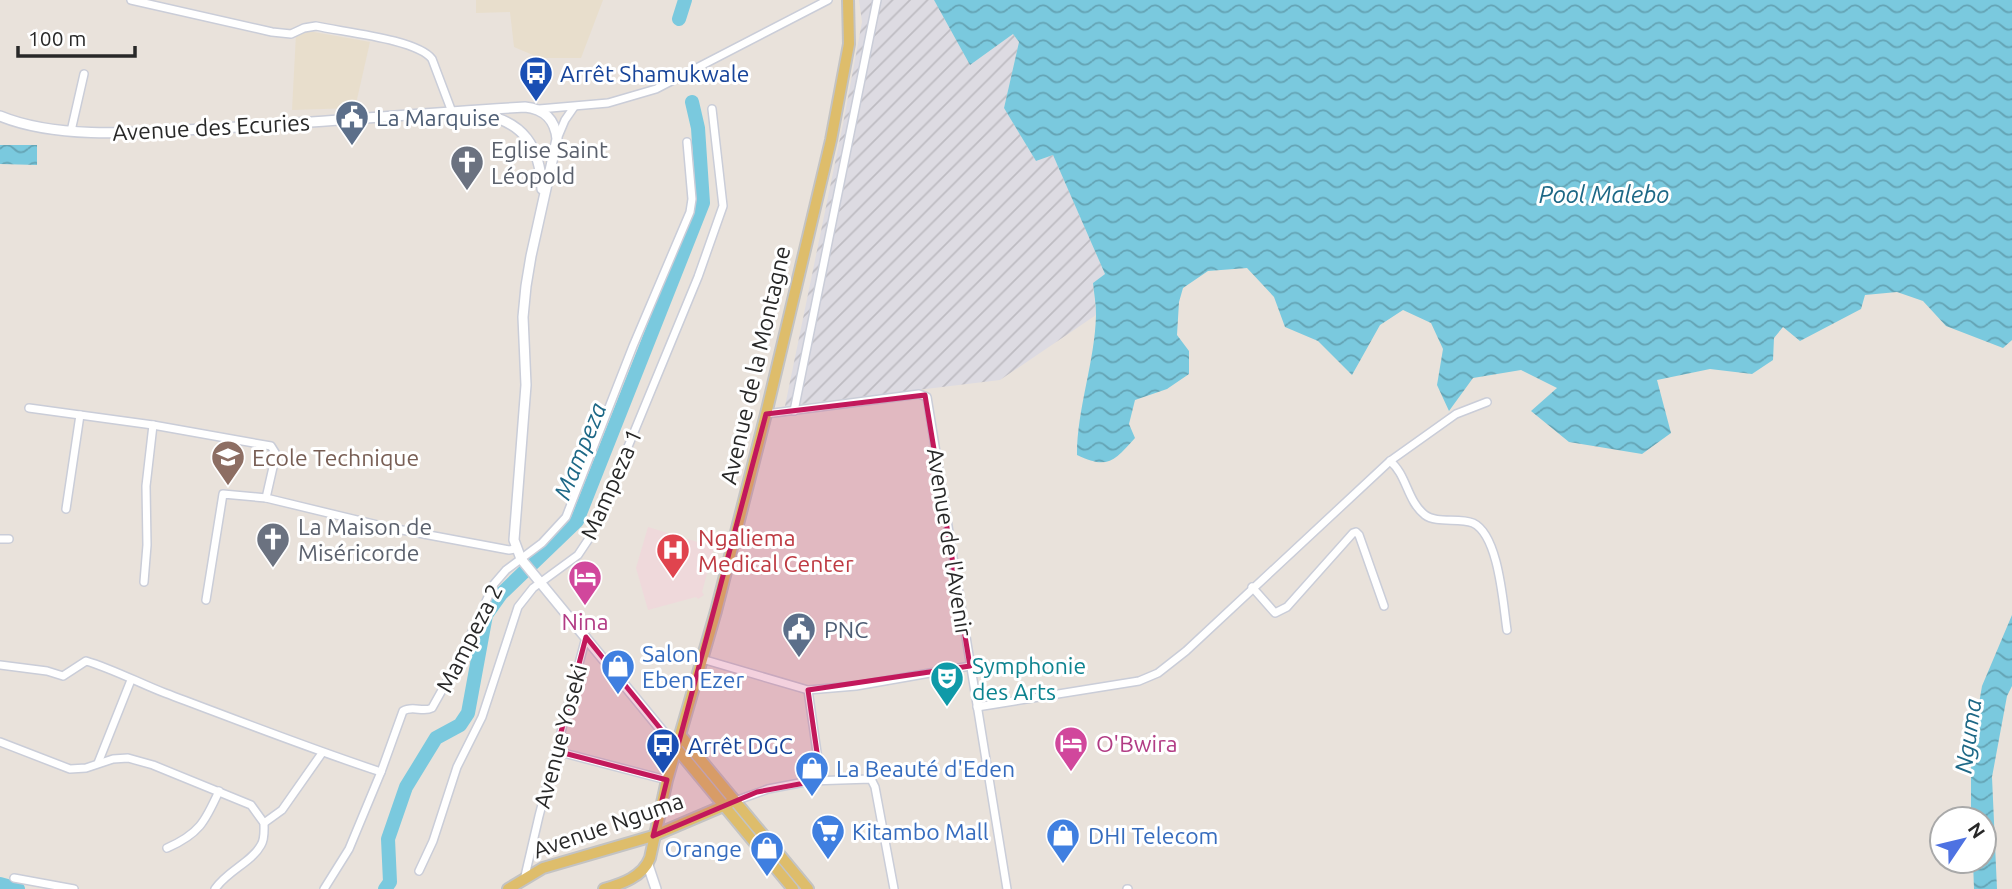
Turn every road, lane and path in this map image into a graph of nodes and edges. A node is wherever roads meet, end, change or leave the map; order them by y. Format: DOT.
graph roads {
  1 [pos="131,0"];
  2 [pos="828,0"];
  3 [pos="848,0"];
  4 [pos="877,0"];
  5 [pos="84,74"];
  6 [pos="574,107"];
  7 [pos="712,108"];
  8 [pos="539,109"];
  9 [pos="465,111"];
  10 [pos="453,112"];
  11 [pos="0,116"];
  12 [pos="71,131"];
  13 [pos="557,139"];
  14 [pos="687,142"];
  15 [pos="543,201"];
  16 [pos="1487,402"];
  17 [pos="29,408"];
  18 [pos="794,411"];
  19 [pos="766,414"];
  20 [pos="80,415"];
  21 [pos="153,425"];
  22 [pos="1390,461"];
  23 [pos="266,498"];
  24 [pos="66,509"];
  25 [pos="0,539"];
  26 [pos="9,539"];
  27 [pos="515,549"];
  28 [pos="523,562"];
  29 [pos="144,582"];
  30 [pos="540,582"];
  31 [pos="1252,587"];
  32 [pos="206,600"];
  33 [pos="1384,606"];
  34 [pos="1507,630"];
  35 [pos="586,638"];
  36 [pos="702,659"];
  37 [pos="0,665"];
  38 [pos="970,666"];
  39 [pos="131,680"];
  40 [pos="808,690"];
  41 [pos="977,707"];
  42 [pos="651,717"];
  43 [pos="681,736"];
  44 [pos="0,743"];
  45 [pos="677,749"];
  46 [pos="556,751"];
  47 [pos="322,753"];
  48 [pos="98,763"];
  49 [pos="381,772"];
  50 [pos="667,780"];
  51 [pos="821,780"];
  52 [pos="219,791"];
  53 [pos="730,804"];
  54 [pos="264,822"];
  55 [pos="653,836"];
  56 [pos="167,848"];
  57 [pos="648,865"];
  58 [pos="419,871"];
  59 [pos="14,877"];
  60 [pos="526,877"];
  61 [pos="788,887"];
  62 [pos="74,889"];
  63 [pos="215,889"];
  64 [pos="324,889"];
  65 [pos="508,889"];
  66 [pos="604,889"];
  67 [pos="656,889"];
  68 [pos="808,889"];
  69 [pos="894,889"];
  70 [pos="1007,889"];
  1 -- 10 [label="street"];
  2 -- 6 [label="street"];
  3 -- 19 [label="main road, Avenue de la Montagne"];
  4 -- 18 [label="street"];
  5 -- 12 [label="street"];
  6 -- 8 [label="street"];
  6 -- 13 [label="street"];
  7 -- 30 [label="street, Mampeza 1"];
  8 -- 9 [label="street, Avenue des Ecuries"];
  8 -- 13 [label="street"];
  9 -- 10 [label="street, Avenue des Ecuries"];
  9 -- 15 [label="street, Avenue des Ecuries"];
  10 -- 12 [label="street, Avenue des Ecuries"];
  11 -- 12 [label="street, Avenue des Ecuries"];
  13 -- 15 [label="street, Avenue des Ecuries"];
  14 -- 28 [label="street, Mampeza 2"];
  15 -- 27 [label="street, Avenue des Ecuries"];
  16 -- 22 [label="street"];
  17 -- 20 [label="street"];
  18 -- 19 [label="street, Avenue de l'Avenir"];
  18 -- 38 [label="street, Avenue de l'Avenir"];
  19 -- 36 [label="main road, Avenue de la Montagne"];
  20 -- 21 [label="street"];
  20 -- 24 [label="street"];
  21 -- 23 [label="street"];
  21 -- 29 [label="street"];
  22 -- 31 [label="street"];
  22 -- 34 [label="street"];
  23 -- 27 [label="street"];
  23 -- 32 [label="street"];
  25 -- 26 [label="street"];
  27 -- 28 [label="street"];
  28 -- 30 [label="street"];
  28 -- 49 [label="street, Mampeza 2"];
  30 -- 35 [label="street"];
  30 -- 58 [label="street, Mampeza 1"];
  31 -- 33 [label="street"];
  31 -- 41 [label="street"];
  35 -- 42 [label="street"];
  35 -- 46 [label="street, Avenue Yoseki"];
  36 -- 40 [label="street"];
  36 -- 43 [label="main road, Avenue de la Montagne"];
  37 -- 39 [label="street"];
  38 -- 40 [label="street"];
  38 -- 41 [label="street, Avenue de l'Avenir"];
  39 -- 47 [label="street"];
  39 -- 48 [label="street"];
  40 -- 51 [label="street"];
  41 -- 70 [label="street, Avenue de l'Avenir"];
  42 -- 43 [label="street"];
  42 -- 45 [label="street"];
  43 -- 45 [label="main road, Avenue de la Montagne"];
  43 -- 53 [label="main road"];
  44 -- 48 [label="street"];
  45 -- 50 [label="main road, Avenue de la Montagne"];
  45 -- 53 [label="main road"];
  46 -- 50 [label="street"];
  46 -- 60 [label="street, Avenue Yoseki"];
  47 -- 49 [label="street"];
  47 -- 54 [label="street"];
  48 -- 52 [label="street"];
  49 -- 64 [label="street, Mampeza 2"];
  50 -- 55 [label="main road, Avenue de la Montagne"];
  51 -- 53 [label="street"];
  51 -- 69 [label="street"];
  52 -- 54 [label="street"];
  52 -- 56 [label="street"];
  53 -- 55 [label="main road, Avenue Nguma"];
  53 -- 61 [label="main road"];
  53 -- 68 [label="main road"];
  54 -- 63 [label="street"];
  55 -- 57 [label="main road, Avenue de la Montagne"];
  55 -- 60 [label="main road, Avenue Nguma"];
  57 -- 66 [label="main road"];
  57 -- 67 [label="street"];
  59 -- 62 [label="street"];
  60 -- 65 [label="main road, Avenue Nguma"];
}
